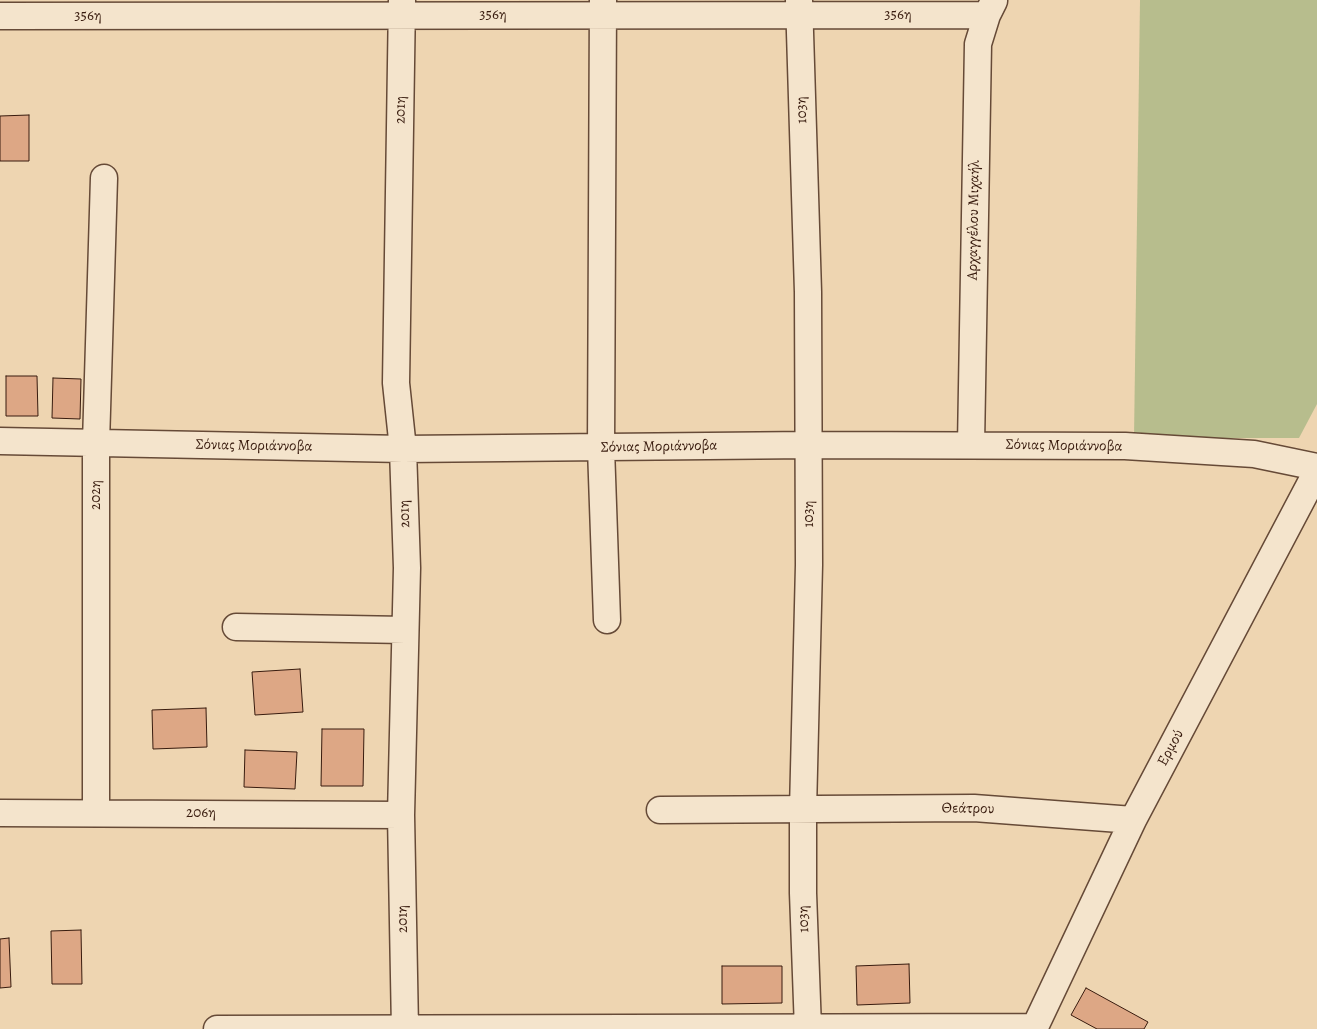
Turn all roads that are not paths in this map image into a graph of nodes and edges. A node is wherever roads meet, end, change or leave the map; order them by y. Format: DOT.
graph roads {
  1 [pos="798,7"];
  2 [pos="991,7"];
  3 [pos="40,8"];
  4 [pos="172,8"];
  5 [pos="402,8"];
  6 [pos="602,8"];
  7 [pos="0,16"];
  8 [pos="104,178"];
  9 [pos="0,441"];
  10 [pos="96,443"];
  11 [pos="809,445"];
  12 [pos="971,445"];
  13 [pos="601,448"];
  14 [pos="403,449"];
  15 [pos="1317,467"];
  16 [pos="1317,471"];
  17 [pos="607,620"];
  18 [pos="236,627"];
  19 [pos="405,630"];
  20 [pos="660,810"];
  21 [pos="803,810"];
  22 [pos="0,813"];
  23 [pos="96,813"];
  24 [pos="401,815"];
  25 [pos="1133,820"];
  26 [pos="808,1028"];
  27 [pos="1034,1028"];
  28 [pos="217,1029"];
  29 [pos="406,1029"];
  1 -- 2 [label="street, 356η"];
  1 -- 6 [label="street, 356η"];
  1 -- 11 [label="street, 103η"];
  2 -- 12 [label="street, Αρχαγγέλου Μιχαήλ"];
  3 -- 4 [label="street, 356η"];
  3 -- 7 [label="street, 356η"];
  4 -- 5 [label="street, 356η"];
  5 -- 6 [label="street, 356η"];
  5 -- 14 [label="street, 201η"];
  6 -- 13 [label="street"];
  8 -- 10 [label="street, 202η"];
  9 -- 10 [label="street, Σόνιας Μοριάννοβα"];
  10 -- 14 [label="street, Σόνιας Μοριάννοβα"];
  10 -- 23 [label="street, 202η"];
  11 -- 12 [label="street, Σόνιας Μοριάννοβα"];
  11 -- 13 [label="street, Σόνιας Μοριάννοβα"];
  11 -- 21 [label="street, 103η"];
  12 -- 15 [label="street, Σόνιας Μοριάννοβα"];
  13 -- 14 [label="street, Σόνιας Μοριάννοβα"];
  13 -- 17 [label="street"];
  14 -- 19 [label="street, 201η"];
  16 -- 25 [label="street, Ερμού"];
  18 -- 19 [label="street"];
  19 -- 24 [label="street, 201η"];
  20 -- 21 [label="street, Θεάτρου"];
  21 -- 25 [label="street, Θεάτρου"];
  21 -- 26 [label="street, 103η"];
  22 -- 23 [label="street, 206η"];
  23 -- 24 [label="street, 206η"];
  24 -- 29 [label="street, 201η"];
  25 -- 27 [label="street, Ερμού"];
  26 -- 27 [label="street"];
  26 -- 29 [label="street"];
  28 -- 29 [label="street"];
}
